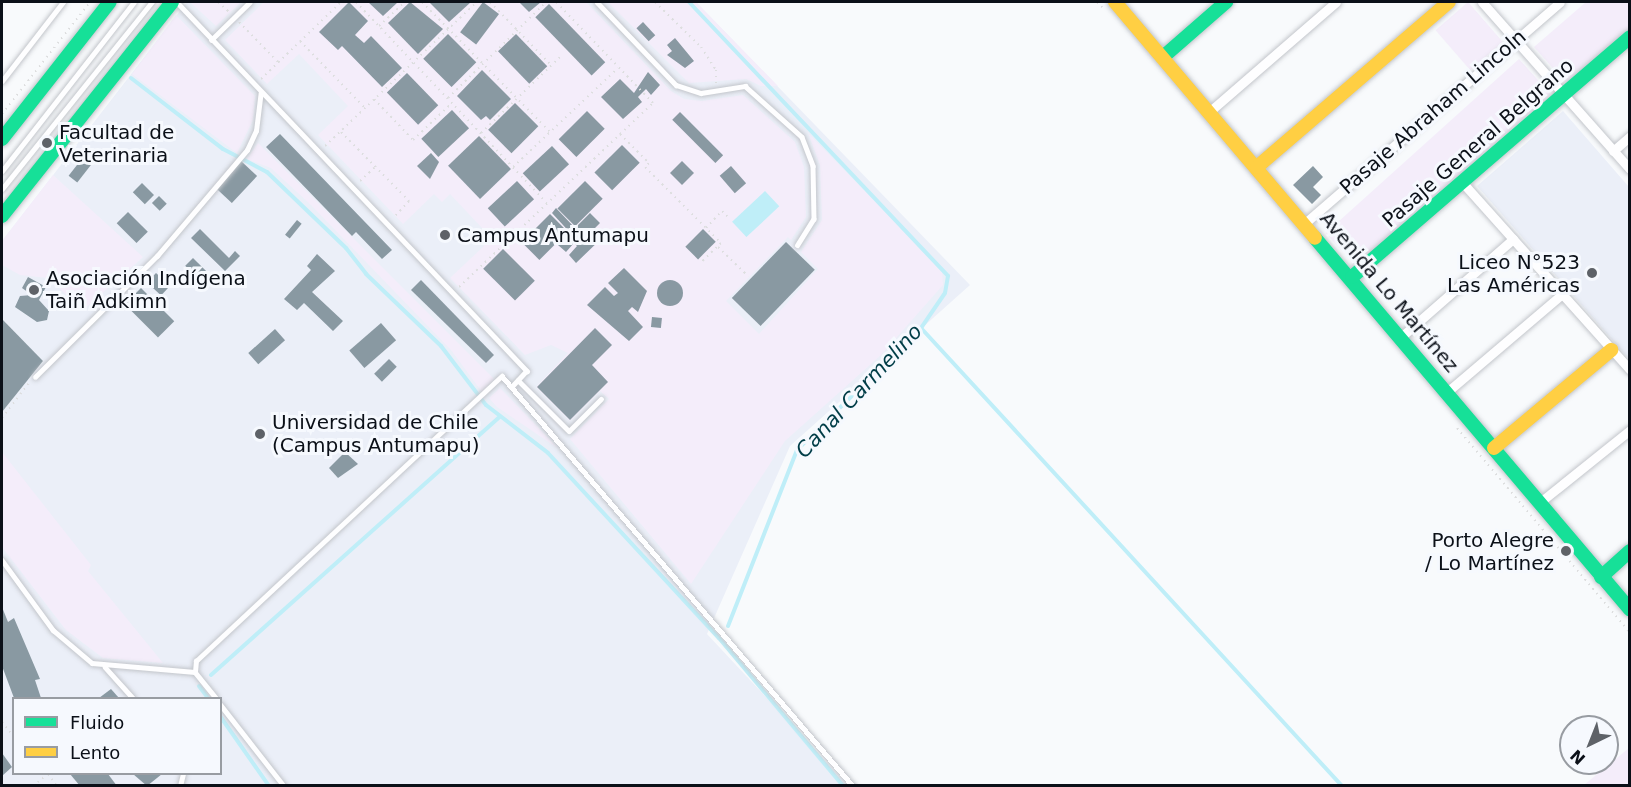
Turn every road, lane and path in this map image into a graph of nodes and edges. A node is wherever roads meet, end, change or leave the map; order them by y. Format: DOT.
graph roads {
  1 [pos="63,2"];
  2 [pos="90,2"];
  3 [pos="110,2"];
  4 [pos="134,2"];
  5 [pos="153,2"];
  6 [pos="172,2"];
  7 [pos="177,2"];
  8 [pos="218,2"];
  9 [pos="250,2"];
  10 [pos="341,2"];
  11 [pos="356,2"];
  12 [pos="405,2"];
  13 [pos="422,2"];
  14 [pos="477,2"];
  15 [pos="490,2"];
  16 [pos="546,2"];
  17 [pos="556,2"];
  18 [pos="597,2"];
  19 [pos="655,2"];
  20 [pos="1115,2"];
  21 [pos="1226,2"];
  22 [pos="1336,2"];
  23 [pos="1449,2"];
  24 [pos="1482,2"];
  25 [pos="1560,2"];
  26 [pos="234,17"];
  27 [pos="379,26"];
  28 [pos="448,28"];
  29 [pos="517,30"];
  30 [pos="1629,38"];
  31 [pos="211,40"];
  32 [pos="1516,40"];
  33 [pos="300,41"];
  34 [pos="563,54"];
  35 [pos="1163,57"];
  36 [pos="278,62"];
  37 [pos="413,62"];
  38 [pos="483,64"];
  39 [pos="551,65"];
  40 [pos="619,67"];
  41 [pos="2,81"];
  42 [pos="254,86"];
  43 [pos="717,89"];
  44 [pos="261,93"];
  45 [pos="1564,95"];
  46 [pos="517,98"];
  47 [pos="374,99"];
  48 [pos="448,99"];
  49 [pos="452,103"];
  50 [pos="365,108"];
  51 [pos="1209,112"];
  52 [pos="2,114"];
  53 [pos="340,131"];
  54 [pos="550,132"];
  55 [pos="481,133"];
  56 [pos="620,134"];
  57 [pos="1629,136"];
  58 [pos="2,139"];
  59 [pos="1613,151"];
  60 [pos="318,152"];
  61 [pos="375,166"];
  62 [pos="1257,166"];
  63 [pos="513,167"];
  64 [pos="1629,169"];
  65 [pos="2,171"];
  66 [pos="1462,182"];
  67 [pos="352,188"];
  68 [pos="2,189"];
  69 [pos="547,203"];
  70 [pos="2,216"];
  71 [pos="728,217"];
  72 [pos="1305,223"];
  73 [pos="386,224"];
  74 [pos="706,228"];
  75 [pos="1513,239"];
  76 [pos="798,245"];
  77 [pos="717,246"];
  78 [pos="701,262"];
  79 [pos="748,276"];
  80 [pos="1352,277"];
  81 [pos="453,293"];
  82 [pos="1562,294"];
  83 [pos="1401,337"];
  84 [pos="1611,350"];
  85 [pos="1629,370"];
  86 [pos="35,376"];
  87 [pos="518,380"];
  88 [pos="513,386"];
  89 [pos="1447,392"];
  90 [pos="601,399"];
  91 [pos="2,418"];
  92 [pos="1629,430"];
  93 [pos="1494,448"];
  94 [pos="1539,503"];
  95 [pos="1629,551"];
  96 [pos="2,560"];
  97 [pos="1601,577"];
  98 [pos="1629,610"];
  99 [pos="105,666"];
  100 [pos="195,672"];
  101 [pos="131,697"];
  102 [pos="214,697"];
  103 [pos="222,707"];
  104 [pos="2,722"];
  105 [pos="12,735"];
  106 [pos="46,775"];
  107 [pos="33,786"];
  108 [pos="284,786"];
  109 [pos="853,786"];
  1 -- 41 [label="lane"];
  2 -- 52 [label="path"];
  3 -- 58 [label="main road"];
  4 -- 65 [label="lane"];
  5 -- 68 [label="lane"];
  6 -- 70 [label="main road"];
  7 -- 31 [label="lane"];
  8 -- 26 [label="path"];
  9 -- 26 [label="lane"];
  10 -- 33 [label="path"];
  11 -- 27 [label="path"];
  12 -- 27 [label="path"];
  13 -- 28 [label="path"];
  14 -- 28 [label="path"];
  15 -- 29 [label="path"];
  16 -- 29 [label="path"];
  17 -- 40 [label="path"];
  18 -- 43 [label="lane"];
  19 -- 43 [label="path"];
  20 -- 35 [label="main road, Avenida Lo Martínez"];
  21 -- 35 [label="main road"];
  22 -- 51 [label="street"];
  23 -- 62 [label="main road"];
  24 -- 32 [label="street"];
  25 -- 32 [label="street, Pasaje Abraham Lincoln"];
  26 -- 31 [label="lane"];
  26 -- 36 [label="path"];
  27 -- 37 [label="path"];
  28 -- 37 [label="path"];
  28 -- 38 [label="path"];
  29 -- 38 [label="path"];
  29 -- 39 [label="path"];
  30 -- 45 [label="main road, Pasaje General Belgrano"];
  31 -- 42 [label="lane"];
  32 -- 45 [label="street"];
  32 -- 72 [label="street, Pasaje Abraham Lincoln"];
  33 -- 36 [label="path"];
  33 -- 50 [label="path"];
  34 -- 39 [label="path"];
  35 -- 51 [label="main road, Avenida Lo Martínez"];
  36 -- 42 [label="path"];
  37 -- 47 [label="path"];
  37 -- 48 [label="path"];
  38 -- 46 [label="path"];
  38 -- 48 [label="path"];
  39 -- 46 [label="path"];
  40 -- 54 [label="path"];
  40 -- 56 [label="path"];
  42 -- 44 [label="lane"];
  43 -- 76 [label="lane"];
  44 -- 60 [label="lane"];
  44 -- 86 [label="lane"];
  45 -- 59 [label="street"];
  45 -- 66 [label="main road, Pasaje General Belgrano"];
  46 -- 54 [label="path"];
  46 -- 55 [label="path"];
  47 -- 49 [label="path"];
  47 -- 50 [label="path"];
  48 -- 49 [label="path"];
  49 -- 55 [label="path"];
  50 -- 53 [label="path"];
  51 -- 62 [label="main road, Avenida Lo Martínez"];
  53 -- 60 [label="path"];
  53 -- 61 [label="path"];
  54 -- 63 [label="path"];
  55 -- 63 [label="path"];
  56 -- 69 [label="path"];
  56 -- 74 [label="path"];
  57 -- 59 [label="street"];
  59 -- 64 [label="street"];
  60 -- 67 [label="lane"];
  61 -- 67 [label="path"];
  61 -- 73 [label="path"];
  62 -- 72 [label="main road, Avenida Lo Martínez"];
  63 -- 69 [label="path"];
  66 -- 75 [label="street"];
  66 -- 80 [label="main road, Pasaje General Belgrano"];
  67 -- 73 [label="lane"];
  69 -- 81 [label="path"];
  71 -- 74 [label="path"];
  72 -- 80 [label="main road, Avenida Lo Martínez"];
  73 -- 81 [label="lane"];
  74 -- 77 [label="path"];
  75 -- 82 [label="street"];
  75 -- 83 [label="street"];
  77 -- 78 [label="path"];
  77 -- 79 [label="path"];
  80 -- 83 [label="main road, Avenida Lo Martínez"];
  81 -- 87 [label="lane"];
  82 -- 84 [label="street"];
  82 -- 89 [label="street"];
  83 -- 89 [label="main road, Avenida Lo Martínez"];
  84 -- 85 [label="street"];
  84 -- 93 [label="main road"];
  86 -- 91 [label="path"];
  87 -- 88 [label="lane"];
  87 -- 90 [label="lane"];
  88 -- 100 [label="lane"];
  88 -- 109 [label="lane"];
  89 -- 93 [label="main road, Avenida Lo Martínez"];
  92 -- 94 [label="street"];
  93 -- 94 [label="main road, Avenida Lo Martínez"];
  94 -- 97 [label="main road, Avenida Lo Martínez"];
  95 -- 97 [label="main road"];
  96 -- 99 [label="lane"];
  97 -- 98 [label="main road, Avenida Lo Martínez"];
  99 -- 100 [label="lane"];
  99 -- 101 [label="lane"];
  100 -- 102 [label="lane"];
  103 -- 108 [label="lane"];
  104 -- 105 [label="path"];
  106 -- 107 [label="path"];
}
